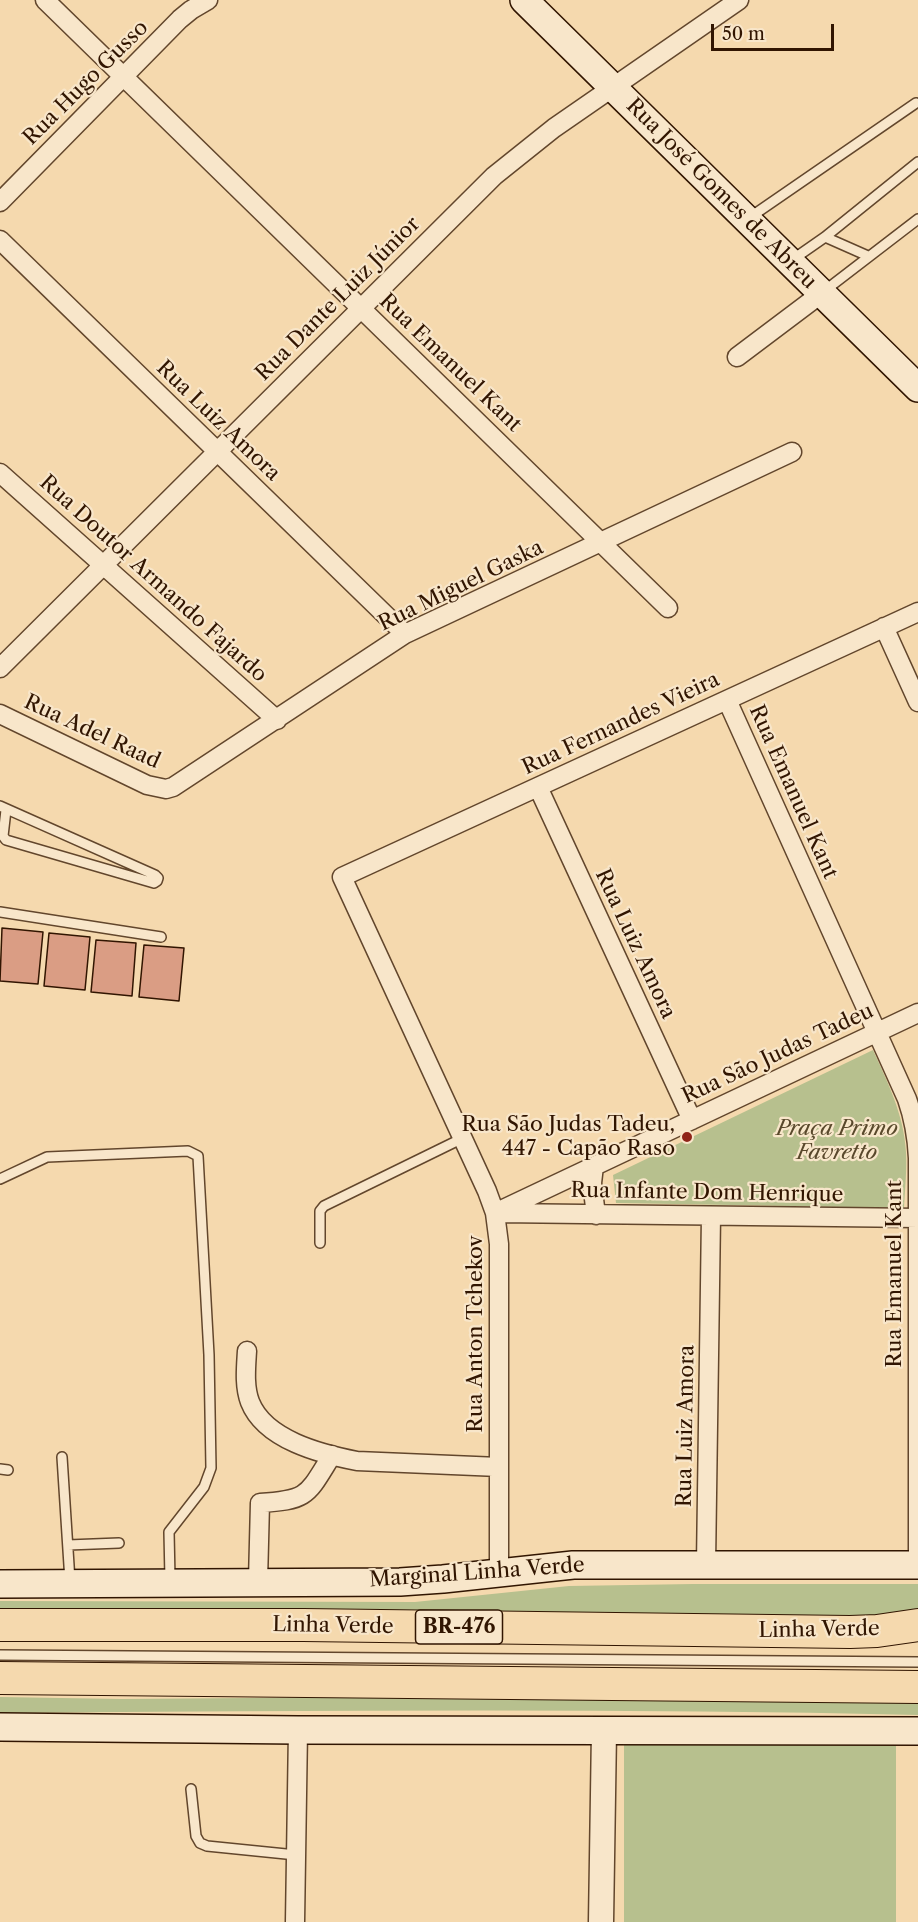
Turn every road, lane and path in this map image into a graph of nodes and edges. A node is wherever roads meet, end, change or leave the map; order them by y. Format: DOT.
graph roads {
  1 [pos="45,0"];
  2 [pos="208,0"];
  3 [pos="524,0"];
  4 [pos="739,0"];
  5 [pos="124,77"];
  6 [pos="612,87"];
  7 [pos="916,104"];
  8 [pos="918,162"];
  9 [pos="0,202"];
  10 [pos="747,219"];
  11 [pos="918,219"];
  12 [pos="825,237"];
  13 [pos="0,240"];
  14 [pos="868,256"];
  15 [pos="790,262"];
  16 [pos="822,293"];
  17 [pos="360,308"];
  18 [pos="737,357"];
  19 [pos="918,388"];
  20 [pos="217,451"];
  21 [pos="792,452"];
  22 [pos="0,473"];
  23 [pos="601,543"];
  24 [pos="104,564"];
  25 [pos="668,608"];
  26 [pos="918,612"];
  27 [pos="884,627"];
  28 [pos="405,634"];
  29 [pos="0,668"];
  30 [pos="727,700"];
  31 [pos="918,702"];
  32 [pos="0,714"];
  33 [pos="277,720"];
  34 [pos="538,788"];
  35 [pos="166,789"];
  36 [pos="3,808"];
  37 [pos="342,877"];
  38 [pos="0,912"];
  39 [pos="161,937"];
  40 [pos="918,1013"];
  41 [pos="877,1033"];
  42 [pos="692,1120"];
  43 [pos="463,1138"];
  44 [pos="594,1166"];
  45 [pos="0,1179"];
  46 [pos="495,1213"];
  47 [pos="596,1215"];
  48 [pos="711,1216"];
  49 [pos="918,1218"];
  50 [pos="320,1243"];
  51 [pos="247,1351"];
  52 [pos="918,1382"];
  53 [pos="332,1455"];
  54 [pos="63,1457"];
  55 [pos="499,1467"];
  56 [pos="119,1543"];
  57 [pos="68,1545"];
  58 [pos="706,1564"];
  59 [pos="918,1565"];
  60 [pos="499,1572"];
  61 [pos="258,1581"];
  62 [pos="170,1582"];
  63 [pos="0,1584"];
  64 [pos="70,1584"];
  65 [pos="0,1625"];
  66 [pos="918,1625"];
  67 [pos="0,1655"];
  68 [pos="918,1662"];
  69 [pos="0,1678"];
  70 [pos="918,1687"];
  71 [pos="0,1727"];
  72 [pos="298,1730"];
  73 [pos="604,1731"];
  74 [pos="918,1731"];
  75 [pos="192,1789"];
  76 [pos="296,1855"];
  77 [pos="295,1922"];
  78 [pos="601,1922"];
  1 -- 5 [label="street, Rua Emanuel Kant"];
  2 -- 5 [label="street, Rua Hugo Gusso"];
  3 -- 6 [label="main road, Rua José Gomes de Abreu"];
  4 -- 6 [label="street, Rua Dante Luiz Júnior"];
  5 -- 9 [label="street, Rua Hugo Gusso"];
  5 -- 17 [label="street, Rua Emanuel Kant"];
  6 -- 10 [label="main road, Rua José Gomes de Abreu"];
  6 -- 17 [label="street, Rua Dante Luiz Júnior"];
  7 -- 10 [label="lane"];
  8 -- 12 [label="lane"];
  10 -- 15 [label="main road, Rua José Gomes de Abreu"];
  11 -- 14 [label="lane"];
  12 -- 14 [label="lane"];
  12 -- 15 [label="lane"];
  13 -- 20 [label="street, Rua Luiz Amora"];
  14 -- 16 [label="lane"];
  15 -- 16 [label="main road, Rua José Gomes de Abreu"];
  16 -- 18 [label="street"];
  16 -- 19 [label="main road, Rua José Gomes de Abreu"];
  17 -- 20 [label="street, Rua Dante Luiz Júnior"];
  17 -- 23 [label="street, Rua Emanuel Kant"];
  20 -- 24 [label="street, Rua Dante Luiz Júnior"];
  20 -- 28 [label="street, Rua Luiz Amora"];
  21 -- 23 [label="street, Rua Miguel Gaska"];
  22 -- 24 [label="street, Rua Doutor Armando Fajardo"];
  23 -- 25 [label="street, Rua Emanuel Kant"];
  23 -- 28 [label="street, Rua Miguel Gaska"];
  24 -- 29 [label="street, Rua Dante Luiz Júnior"];
  24 -- 33 [label="street, Rua Doutor Armando Fajardo"];
  26 -- 27 [label="street, Rua Fernandes Vieira"];
  27 -- 30 [label="street, Rua Fernandes Vieira"];
  27 -- 31 [label="street"];
  28 -- 33 [label="street, Rua Miguel Gaska"];
  30 -- 34 [label="street, Rua Fernandes Vieira"];
  30 -- 41 [label="street, Rua Emanuel Kant"];
  32 -- 35 [label="street, Rua Adel Raad"];
  33 -- 35 [label="street, Rua Miguel Gaska"];
  34 -- 37 [label="street, Rua Fernandes Vieira"];
  34 -- 42 [label="street, Rua Luiz Amora"];
  36 -- 36 [label="lane"];
  37 -- 43 [label="street, Rua Anton Tchekov"];
  38 -- 39 [label="lane"];
  40 -- 41 [label="street, Rua São Judas Tadeu"];
  41 -- 42 [label="street, Rua São Judas Tadeu"];
  41 -- 49 [label="street, Rua Emanuel Kant"];
  42 -- 44 [label="street, Rua São Judas Tadeu"];
  43 -- 46 [label="street, Rua Anton Tchekov"];
  43 -- 50 [label="lane"];
  44 -- 46 [label="street, Rua São Judas Tadeu"];
  44 -- 47 [label="street"];
  45 -- 62 [label="lane"];
  46 -- 47 [label="street, Rua Infante Dom Henrique"];
  46 -- 55 [label="street, Rua Anton Tchekov"];
  47 -- 48 [label="street, Rua Infante Dom Henrique"];
  48 -- 49 [label="street, Rua Infante Dom Henrique"];
  48 -- 58 [label="street, Rua Luiz Amora"];
  49 -- 52 [label="street, Rua Emanuel Kant"];
  51 -- 53 [label="street"];
  52 -- 59 [label="street, Rua Emanuel Kant"];
  53 -- 55 [label="street"];
  53 -- 61 [label="street"];
  54 -- 57 [label="lane"];
  55 -- 60 [label="street, Rua Anton Tchekov"];
  56 -- 57 [label="lane"];
  57 -- 64 [label="lane"];
  58 -- 59 [label="main road, Marginal Linha Verde"];
  58 -- 60 [label="main road, Marginal Linha Verde"];
  60 -- 61 [label="main road, Marginal Linha Verde"];
  61 -- 62 [label="main road, Marginal Linha Verde"];
  62 -- 64 [label="main road, Marginal Linha Verde"];
  63 -- 64 [label="main road, Marginal Linha Verde"];
  65 -- 66 [label="highway, Linha Verde / BR-476"];
  67 -- 68 [label="lane"];
  69 -- 70 [label="highway"];
  71 -- 72 [label="main road"];
  72 -- 73 [label="main road"];
  72 -- 76 [label="street"];
  73 -- 74 [label="main road"];
  73 -- 78 [label="street"];
  75 -- 76 [label="lane"];
  76 -- 77 [label="street"];
}
